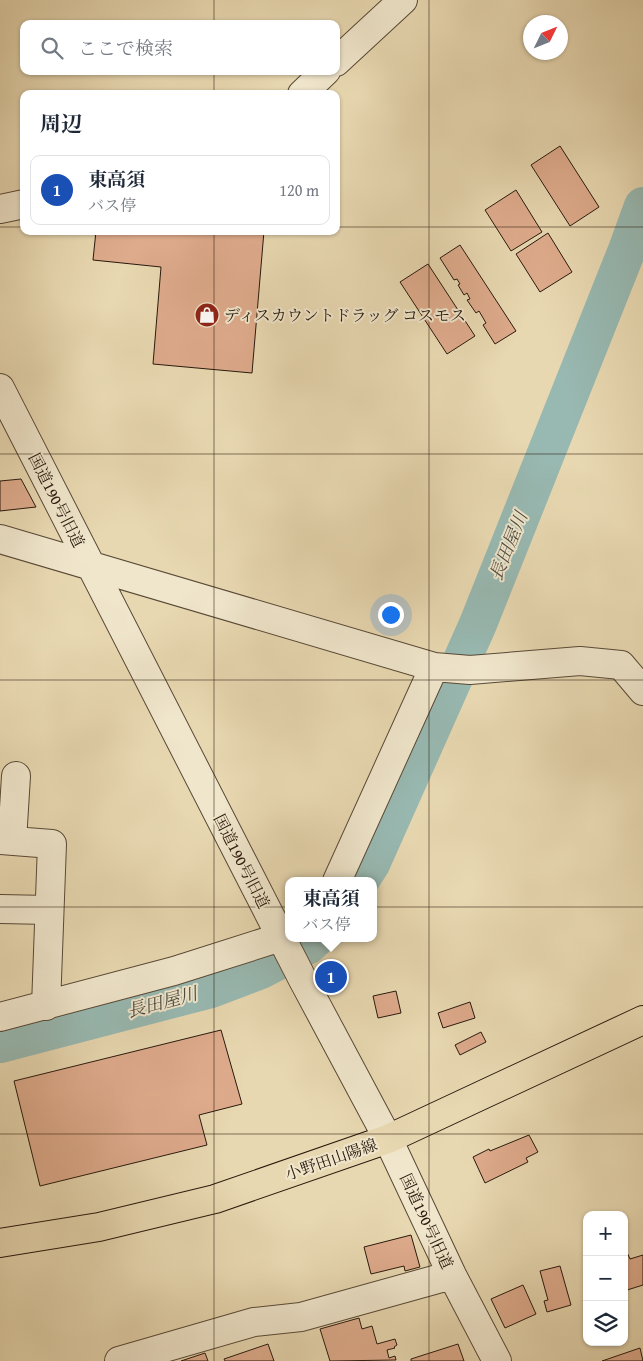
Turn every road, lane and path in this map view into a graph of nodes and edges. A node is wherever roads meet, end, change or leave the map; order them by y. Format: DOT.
graph roads {
  1 [pos="403,0"];
  2 [pos="340,58"];
  3 [pos="322,75"];
  4 [pos="306,90"];
  5 [pos="20,205"];
  6 [pos="0,209"];
  7 [pos="0,388"];
  8 [pos="0,539"];
  9 [pos="90,565"];
  10 [pos="437,667"];
  11 [pos="643,691"];
  12 [pos="16,776"];
  13 [pos="6,841"];
  14 [pos="339,877"];
  15 [pos="0,910"];
  16 [pos="49,910"];
  17 [pos="284,937"];
  18 [pos="286,942"];
  19 [pos="46,1006"];
  20 [pos="0,1017"];
  21 [pos="643,1020"];
  22 [pos="388,1139"];
  23 [pos="0,1243"];
  24 [pos="452,1275"];
  25 [pos="119,1361"];
  26 [pos="497,1361"];
  1 -- 2 [label="street"];
  3 -- 4 [label="street"];
  5 -- 6 [label="street"];
  7 -- 9 [label="street, 国道190号旧道"];
  8 -- 9 [label="street"];
  9 -- 10 [label="street"];
  9 -- 17 [label="street, 国道190号旧道"];
  10 -- 11 [label="street"];
  10 -- 14 [label="street"];
  12 -- 13 [label="street"];
  13 -- 16 [label="street"];
  15 -- 16 [label="street"];
  16 -- 19 [label="street"];
  17 -- 19 [label="street"];
  18 -- 22 [label="street, 国道190号旧道"];
  19 -- 20 [label="street"];
  21 -- 22 [label="main road, 小野田山陽線"];
  22 -- 23 [label="main road, 小野田山陽線"];
  22 -- 24 [label="street, 国道190号旧道"];
  24 -- 25 [label="street"];
  24 -- 26 [label="street, 国道190号旧道"];
}
